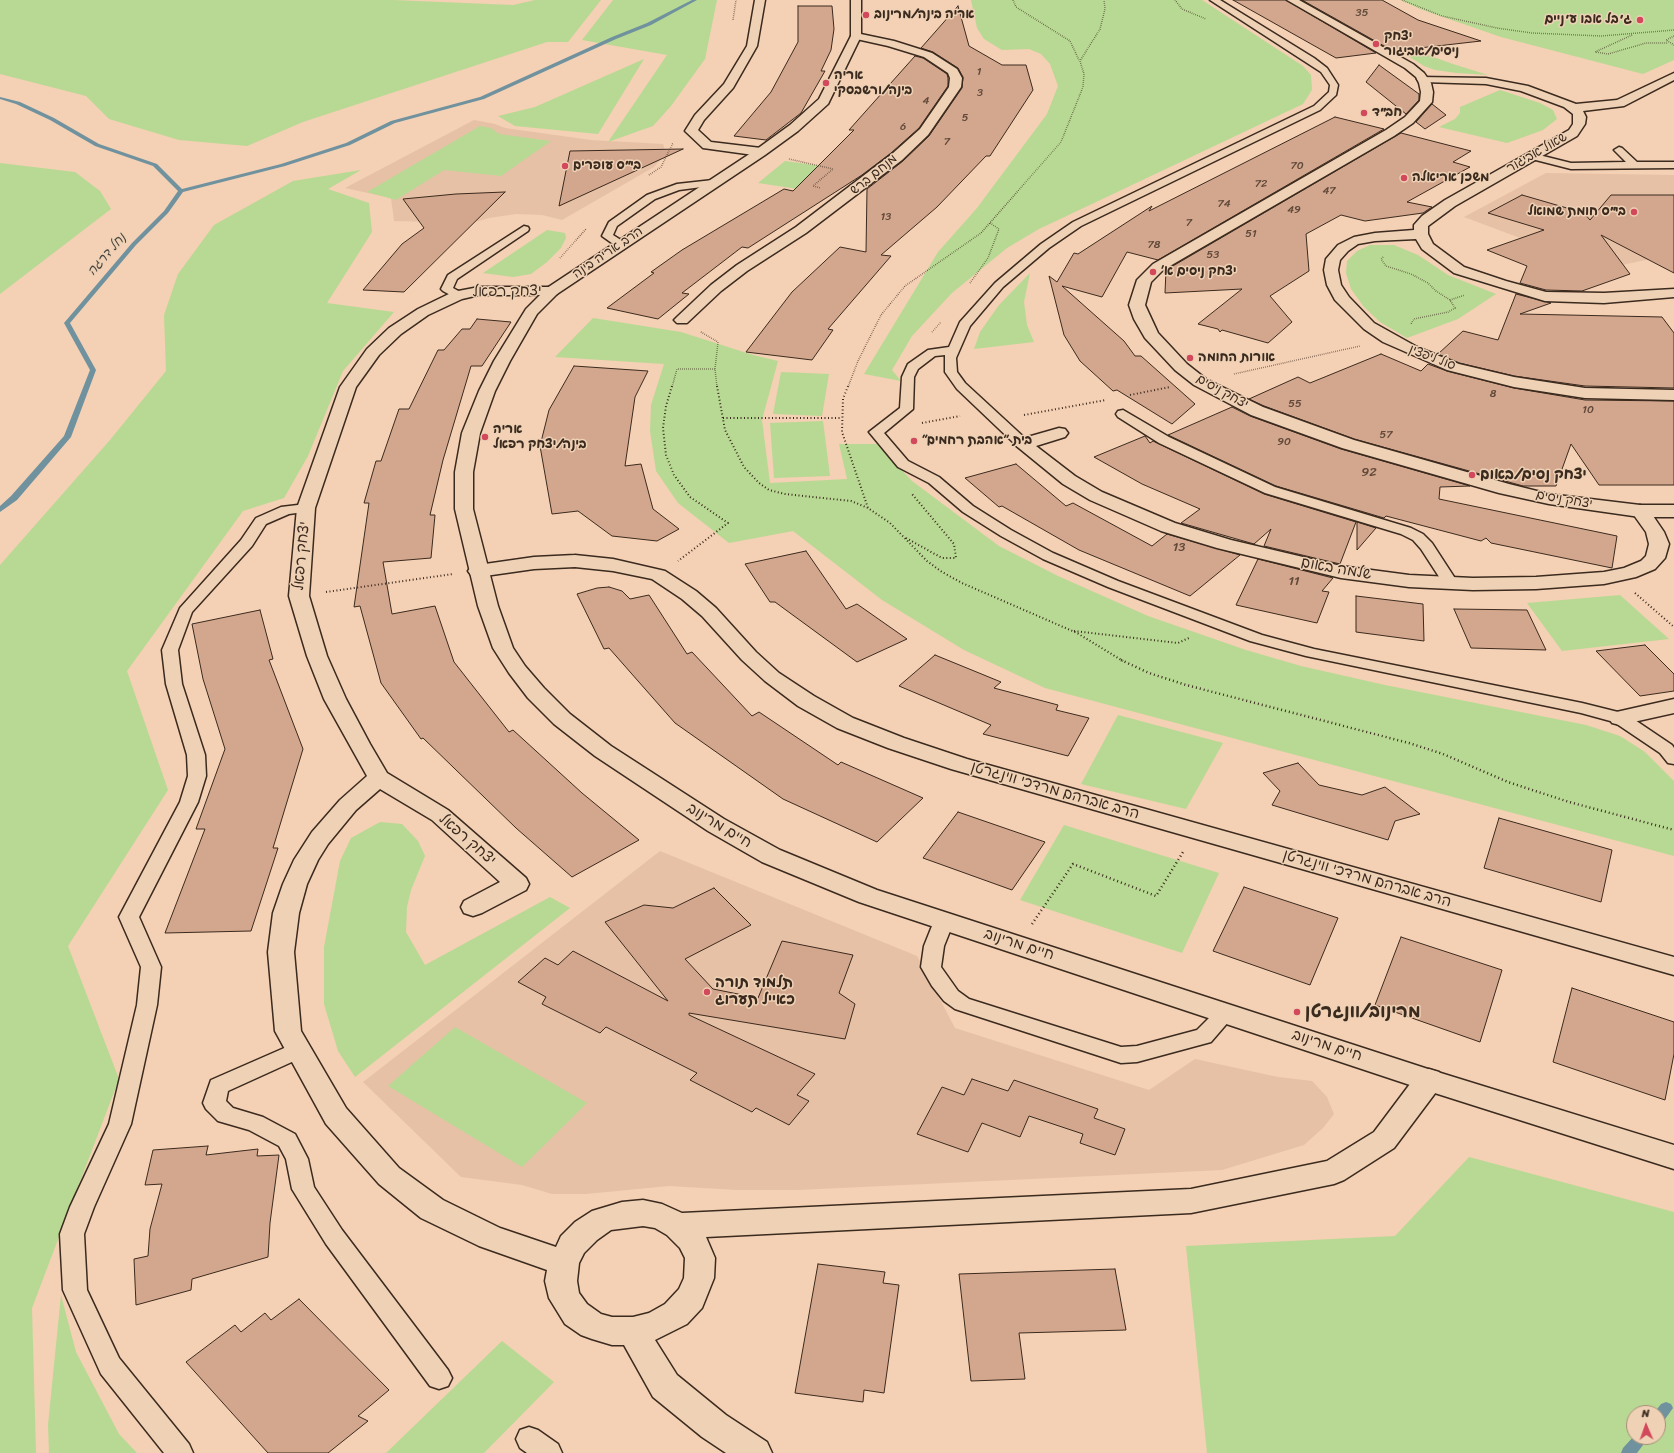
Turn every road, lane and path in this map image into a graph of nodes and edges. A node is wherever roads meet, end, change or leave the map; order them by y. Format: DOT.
graph roads {
  1 [pos="736,0"];
  2 [pos="760,0"];
  3 [pos="856,0"];
  4 [pos="1013,0"];
  5 [pos="1104,0"];
  6 [pos="1214,0"];
  7 [pos="1292,0"];
  8 [pos="1402,0"];
  9 [pos="734,27"];
  10 [pos="1674,30"];
  11 [pos="1635,34"];
  12 [pos="856,36"];
  13 [pos="1674,36"];
  14 [pos="1668,43"];
  15 [pos="1674,46"];
  16 [pos="1080,61"];
  17 [pos="1674,76"];
  18 [pos="1423,79"];
  19 [pos="1574,108"];
  20 [pos="675,137"];
  21 [pos="1619,150"];
  22 [pos="761,152"];
  23 [pos="1532,156"];
  24 [pos="1634,165"];
  25 [pos="1674,165"];
  26 [pos="645,178"];
  27 [pos="713,183"];
  28 [pos="827,189"];
  29 [pos="990,222"];
  30 [pos="589,226"];
  31 [pos="524,229"];
  32 [pos="1421,234"];
  33 [pos="1375,237"];
  34 [pos="620,244"];
  35 [pos="559,259"];
  36 [pos="970,284"];
  37 [pos="552,291"];
  38 [pos="1674,293"];
  39 [pos="458,295"];
  40 [pos="682,320"];
  41 [pos="942,320"];
  42 [pos="1389,339"];
  43 [pos="954,350"];
  44 [pos="918,361"];
  45 [pos="715,369"];
  46 [pos="1674,395"];
  47 [pos="988,410"];
  48 [pos="1123,414"];
  49 [pos="723,418"];
  50 [pos="842,418"];
  51 [pos="876,432"];
  52 [pos="1059,433"];
  53 [pos="1023,444"];
  54 [pos="911,493"];
  55 [pos="306,508"];
  56 [pos="868,508"];
  57 [pos="1640,511"];
  58 [pos="1674,511"];
  59 [pos="904,537"];
  60 [pos="478,571"];
  61 [pos="658,575"];
  62 [pos="1615,576"];
  63 [pos="1450,583"];
  64 [pos="299,596"];
  65 [pos="1674,627"];
  66 [pos="1674,706"];
  67 [pos="1620,718"];
  68 [pos="1674,760"];
  69 [pos="379,778"];
  70 [pos="1674,830"];
  71 [pos="1196,831"];
  72 [pos="473,907"];
  73 [pos="944,921"];
  74 [pos="1018,945"];
  75 [pos="1674,966"];
  76 [pos="1226,1013"];
  77 [pos="298,1050"];
  78 [pos="1429,1080"];
  79 [pos="1674,1157"];
  80 [pos="678,1226"];
  81 [pos="564,1263"];
  82 [pos="633,1331"];
  83 [pos="439,1378"];
  84 [pos="180,1453"];
  85 [pos="755,1453"];
  1 -- 9 [label="path"];
  2 -- 22 [label="street"];
  3 -- 12 [label="street, הרב אריה בינה"];
  4 -- 16 [label="path"];
  5 -- 16 [label="path"];
  6 -- 43 [label="lane"];
  7 -- 18 [label="street"];
  8 -- 11 [label="path"];
  10 -- 11 [label="path"];
  11 -- 14 [label="path"];
  12 -- 22 [label="street, הרב אריה בינה"];
  12 -- 40 [label="street, מנחם ברש"];
  13 -- 14 [label="path"];
  14 -- 15 [label="path"];
  16 -- 29 [label="path"];
  17 -- 19 [label="street"];
  18 -- 19 [label="street"];
  18 -- 57 [label="street, יצחק ניסים"];
  19 -- 23 [label="street, שאול אביגור"];
  20 -- 26 [label="path"];
  21 -- 24 [label="lane"];
  22 -- 27 [label="street, הרב אריה בינה"];
  22 -- 28 [label="path"];
  23 -- 24 [label="lane"];
  23 -- 32 [label="street, שאול אביגור"];
  24 -- 25 [label="lane"];
  27 -- 34 [label="street, הרב אריה בינה"];
  27 -- 34 [label="lane"];
  29 -- 36 [label="path"];
  29 -- 50 [label="path"];
  30 -- 35 [label="path"];
  31 -- 39 [label="lane"];
  32 -- 33 [label="street, סול ליפצין"];
  32 -- 38 [label="street"];
  33 -- 42 [label="street, סול ליפצין"];
  33 -- 42 [label="path"];
  34 -- 37 [label="street, הרב אריה בינה"];
  37 -- 39 [label="street, יצחק רפאל"];
  37 -- 60 [label="street, הרב אריה בינה"];
  39 -- 55 [label="street, יצחק רפאל"];
  40 -- 45 [label="path"];
  41 -- 44 [label="path"];
  42 -- 46 [label="street, סול ליפצין"];
  43 -- 44 [label="lane"];
  43 -- 47 [label="lane"];
  44 -- 51 [label="lane"];
  45 -- 49 [label="path"];
  45 -- 61 [label="path"];
  47 -- 51 [label="path"];
  47 -- 53 [label="lane"];
  48 -- 63 [label="lane"];
  49 -- 50 [label="path"];
  49 -- 56 [label="path"];
  50 -- 56 [label="path"];
  51 -- 67 [label="lane"];
  52 -- 53 [label="street"];
  53 -- 63 [label="street, שלמה באום"];
  54 -- 59 [label="path"];
  55 -- 64 [label="street, יצחק רפאל"];
  55 -- 84 [label="lane"];
  56 -- 59 [label="path"];
  57 -- 58 [label="street, יצחק ניסים"];
  57 -- 62 [label="street, שלמה באום"];
  59 -- 70 [label="path"];
  60 -- 61 [label="street, הרב אברהם מרדכי ווינגרטן"];
  60 -- 64 [label="path"];
  60 -- 73 [label="street, חיים מרינוב"];
  61 -- 71 [label="street, הרב אברהם מרדכי ווינגרטן"];
  62 -- 63 [label="street, שלמה באום"];
  62 -- 65 [label="path"];
  64 -- 69 [label="street, יצחק רפאל"];
  66 -- 67 [label="street"];
  67 -- 68 [label="lane"];
  69 -- 72 [label="street, יצחק רפאל"];
  69 -- 77 [label="street"];
  71 -- 74 [label="path"];
  71 -- 75 [label="street, הרב אברהם מרדכי ווינגרטן"];
  73 -- 74 [label="street, חיים מרינוב"];
  73 -- 76 [label="lane"];
  74 -- 76 [label="street, חיים מרינוב"];
  76 -- 78 [label="street, חיים מרינוב"];
  77 -- 81 [label="street"];
  77 -- 83 [label="lane"];
  78 -- 79 [label="street, חיים מרינוב"];
  78 -- 80 [label="street"];
  80 -- 81 [label="street"];
  80 -- 82 [label="street"];
  81 -- 82 [label="street"];
  82 -- 85 [label="street"];
}
